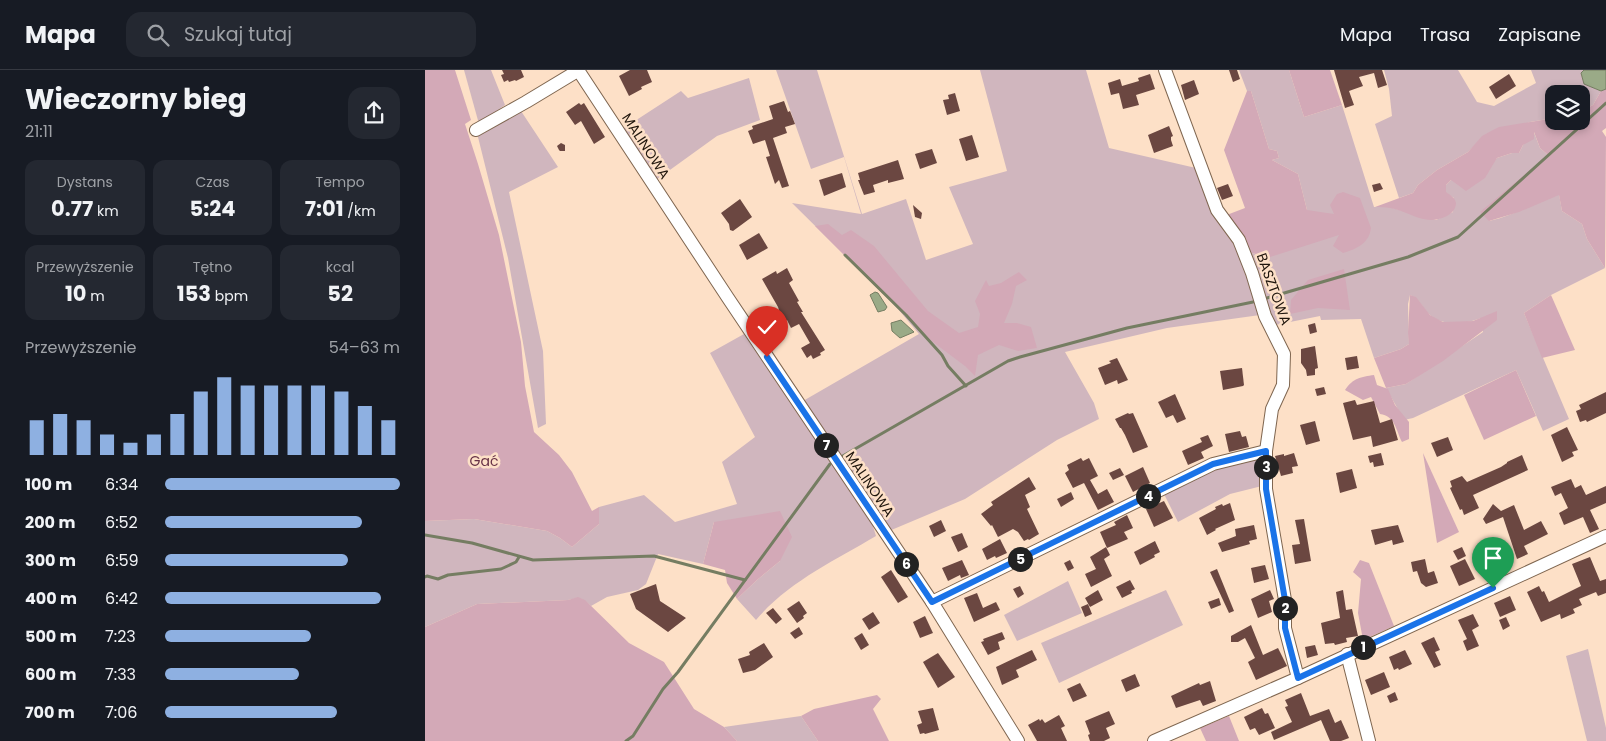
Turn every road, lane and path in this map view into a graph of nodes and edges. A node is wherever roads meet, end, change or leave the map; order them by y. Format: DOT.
graph roads {
  1 [pos="578,70"];
  2 [pos="1165,70"];
  3 [pos="476,130"];
  4 [pos="1266,451"];
  5 [pos="1606,536"];
  6 [pos="932,602"];
  7 [pos="1347,654"];
  8 [pos="1298,678"];
  9 [pos="1018,741"];
  10 [pos="1154,741"];
  11 [pos="1369,741"];
  1 -- 3 [label="street"];
  1 -- 6 [label="street, MALINOWA"];
  2 -- 4 [label="street, BASZTOWA"];
  4 -- 6 [label="street"];
  4 -- 8 [label="street, BASZTOWA"];
  5 -- 7 [label="street"];
  6 -- 9 [label="street, MALINOWA"];
  7 -- 8 [label="street"];
  7 -- 11 [label="street"];
  8 -- 10 [label="street"];
}
